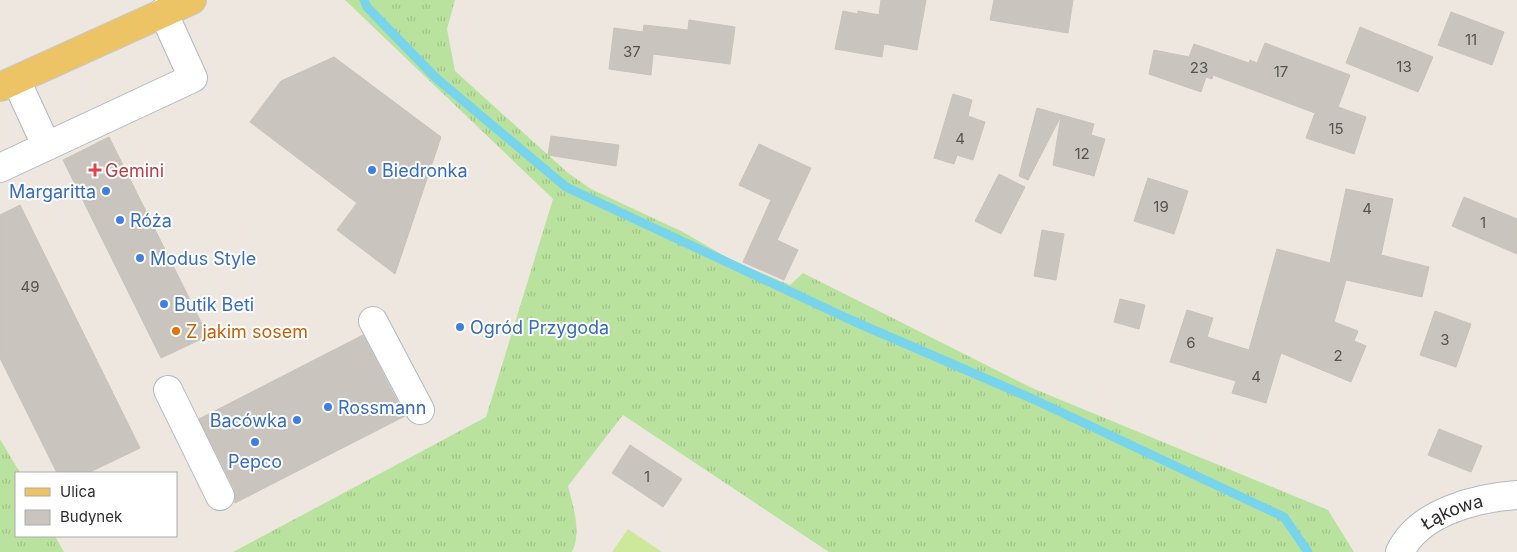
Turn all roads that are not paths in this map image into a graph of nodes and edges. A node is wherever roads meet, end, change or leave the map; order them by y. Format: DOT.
graph roads {
  1 [pos="192,0"];
  2 [pos="163,12"];
  3 [pos="8,83"];
  4 [pos="46,145"];
  5 [pos="0,168"];
  6 [pos="373,321"];
  7 [pos="168,390"];
  8 [pos="420,410"];
  9 [pos="1517,495"];
  10 [pos="220,496"];
  11 [pos="1400,552"];
  1 -- 2 [label="main road"];
  2 -- 3 [label="main road"];
  2 -- 4 [label="street"];
  3 -- 4 [label="street"];
  4 -- 5 [label="street"];
  6 -- 8 [label="street"];
  7 -- 10 [label="street"];
  9 -- 11 [label="street, Łąkowa"];
}
